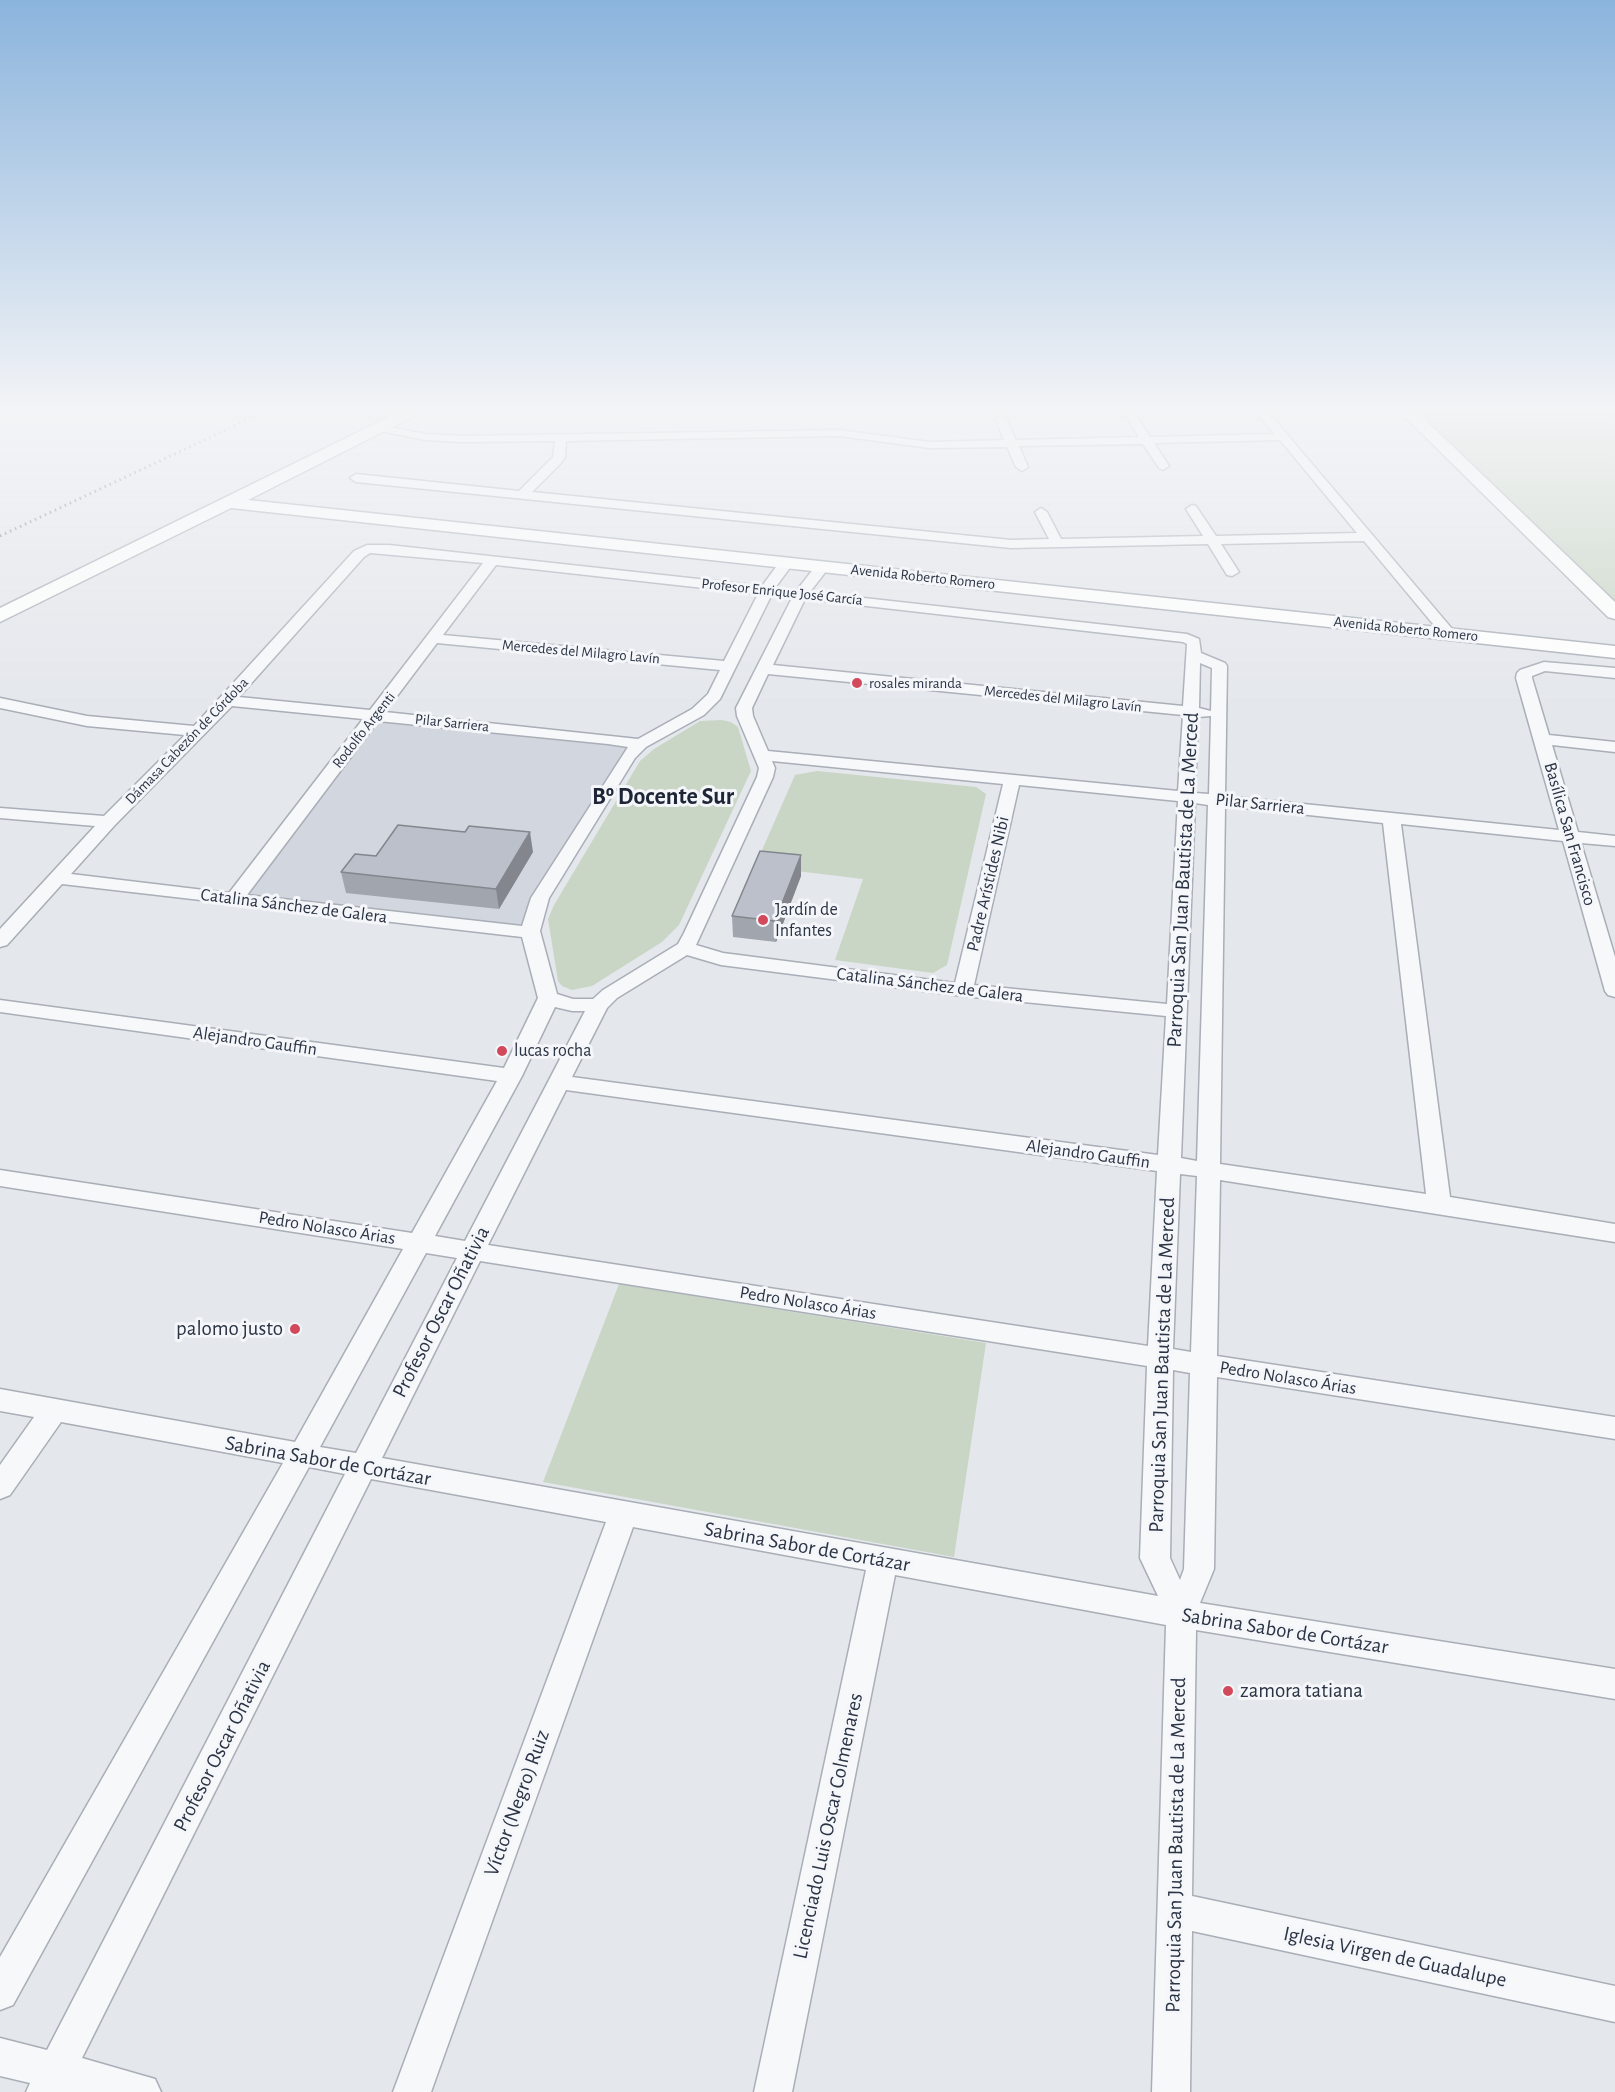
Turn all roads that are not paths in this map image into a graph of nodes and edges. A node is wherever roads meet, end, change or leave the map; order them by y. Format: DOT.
graph roads {
  1 [pos="1192,509"];
  2 [pos="217,510"];
  3 [pos="293,510"];
  4 [pos="672,510"];
  5 [pos="1344,510"];
  6 [pos="1509,510"];
  7 [pos="1041,512"];
  8 [pos="1368,537"];
  9 [pos="1212,540"];
  10 [pos="1057,543"];
  11 [pos="378,548"];
  12 [pos="493,560"];
  13 [pos="788,562"];
  14 [pos="823,566"];
  15 [pos="1232,572"];
  16 [pos="766,591"];
  17 [pos="800,595"];
  18 [pos="1615,613"];
  19 [pos="0,616"];
  20 [pos="1448,633"];
  21 [pos="434,638"];
  22 [pos="1191,647"];
  23 [pos="1615,652"];
  24 [pos="728,666"];
  25 [pos="764,669"];
  26 [pos="1615,673"];
  27 [pos="228,701"];
  28 [pos="0,703"];
  29 [pos="727,705"];
  30 [pos="1191,712"];
  31 [pos="1219,715"];
  32 [pos="376,716"];
  33 [pos="197,731"];
  34 [pos="1543,739"];
  35 [pos="640,744"];
  36 [pos="1615,747"];
  37 [pos="762,756"];
  38 [pos="1012,779"];
  39 [pos="1189,797"];
  40 [pos="1217,800"];
  41 [pos="0,813"];
  42 [pos="1391,818"];
  43 [pos="108,822"];
  44 [pos="1570,836"];
  45 [pos="1615,841"];
  46 [pos="57,878"];
  47 [pos="234,899"];
  48 [pos="530,931"];
  49 [pos="0,941"];
  50 [pos="684,948"];
  51 [pos="1610,951"];
  52 [pos="963,990"];
  53 [pos="1615,991"];
  54 [pos="548,998"];
  55 [pos="598,1005"];
  56 [pos="0,1006"];
  57 [pos="1177,1011"];
  58 [pos="511,1076"];
  59 [pos="560,1082"];
  60 [pos="1168,1165"];
  61 [pos="1208,1170"];
  62 [pos="0,1178"];
  63 [pos="1439,1204"];
  64 [pos="1615,1233"];
  65 [pos="418,1242"];
  66 [pos="472,1250"];
  67 [pos="1160,1359"];
  68 [pos="1204,1366"];
  69 [pos="0,1400"];
  70 [pos="54,1410"];
  71 [pos="1615,1428"];
  72 [pos="300,1456"];
  73 [pos="365,1467"];
  74 [pos="0,1487"];
  75 [pos="623,1515"];
  76 [pos="884,1560"];
  77 [pos="1181,1614"];
  78 [pos="1615,1684"];
  79 [pos="1175,1910"];
  80 [pos="0,1992"];
  81 [pos="1615,2004"];
  82 [pos="0,2057"];
  83 [pos="50,2082"];
  84 [pos="142,2092"];
  85 [pos="412,2092"];
  86 [pos="773,2092"];
  87 [pos="1171,2092"];
  1 -- 9 [label="street"];
  2 -- 19 [label="main road"];
  3 -- 13 [label="main road, Avenida Roberto Romero"];
  4 -- 10 [label="street"];
  5 -- 8 [label="street"];
  6 -- 18 [label="main road"];
  7 -- 10 [label="street"];
  8 -- 9 [label="street"];
  8 -- 20 [label="street"];
  9 -- 10 [label="street"];
  9 -- 15 [label="street"];
  11 -- 12 [label="street, Profesor Enrique José García"];
  11 -- 27 [label="street, Dámasa Cabezón de Córdoba"];
  12 -- 16 [label="street, Profesor Enrique José García"];
  12 -- 21 [label="street, Rodolfo Argenti"];
  13 -- 14 [label="main road, Avenida Roberto Romero"];
  13 -- 16 [label="street"];
  14 -- 17 [label="street"];
  14 -- 20 [label="main road, Avenida Roberto Romero"];
  16 -- 17 [label="street, Profesor Enrique José García"];
  16 -- 24 [label="street"];
  17 -- 22 [label="street, Profesor Enrique José García"];
  17 -- 25 [label="street"];
  20 -- 23 [label="main road, Avenida Roberto Romero"];
  21 -- 24 [label="street, Mercedes del Milagro Lavín"];
  21 -- 32 [label="street, Rodolfo Argenti"];
  22 -- 30 [label="street, Parroquia San Juan Bautista de La Merced"];
  22 -- 31 [label="street"];
  24 -- 29 [label="street"];
  25 -- 29 [label="street"];
  25 -- 30 [label="street, Mercedes del Milagro Lavín"];
  26 -- 34 [label="street, Basílica San Francisco"];
  27 -- 32 [label="street, Pilar Sarriera"];
  27 -- 33 [label="street, Dámasa Cabezón de Córdoba"];
  28 -- 33 [label="street"];
  29 -- 35 [label="street"];
  29 -- 37 [label="street, Profesor Oscar Oñativia"];
  30 -- 31 [label="street, Mercedes del Milagro Lavín"];
  30 -- 39 [label="street, Parroquia San Juan Bautista de La Merced"];
  31 -- 40 [label="street"];
  32 -- 35 [label="street, Pilar Sarriera"];
  32 -- 47 [label="street, Rodolfo Argenti"];
  33 -- 43 [label="street, Dámasa Cabezón de Córdoba"];
  34 -- 36 [label="street"];
  34 -- 44 [label="street, Basílica San Francisco"];
  35 -- 48 [label="street"];
  37 -- 38 [label="street, Pilar Sarriera"];
  37 -- 50 [label="street, Profesor Oscar Oñativia"];
  38 -- 39 [label="street, Pilar Sarriera"];
  38 -- 52 [label="street, Padre Arístides Nibi"];
  39 -- 40 [label="street, Pilar Sarriera"];
  39 -- 57 [label="street, Parroquia San Juan Bautista de La Merced"];
  40 -- 42 [label="street, Pilar Sarriera"];
  40 -- 61 [label="street"];
  41 -- 43 [label="street"];
  42 -- 44 [label="street, Pilar Sarriera"];
  42 -- 63 [label="street"];
  43 -- 46 [label="street, Dámasa Cabezón de Córdoba"];
  44 -- 45 [label="street, Pilar Sarriera"];
  44 -- 51 [label="street, Basílica San Francisco"];
  46 -- 47 [label="street, Catalina Sánchez de Galera"];
  46 -- 49 [label="street, Dámasa Cabezón de Córdoba"];
  47 -- 48 [label="street, Catalina Sánchez de Galera"];
  48 -- 54 [label="street"];
  50 -- 52 [label="street, Catalina Sánchez de Galera"];
  50 -- 55 [label="street, Profesor Oscar Oñativia"];
  51 -- 53 [label="street, Basílica San Francisco"];
  52 -- 57 [label="street, Catalina Sánchez de Galera"];
  54 -- 55 [label="street"];
  54 -- 58 [label="street"];
  55 -- 59 [label="street, Profesor Oscar Oñativia"];
  56 -- 58 [label="street, Alejandro Gauffin"];
  57 -- 60 [label="street, Parroquia San Juan Bautista de La Merced"];
  58 -- 65 [label="street"];
  59 -- 60 [label="street, Alejandro Gauffin"];
  59 -- 66 [label="street, Profesor Oscar Oñativia"];
  60 -- 61 [label="street, Alejandro Gauffin"];
  60 -- 67 [label="street, Parroquia San Juan Bautista de La Merced"];
  61 -- 63 [label="street, Alejandro Gauffin"];
  61 -- 68 [label="street"];
  62 -- 65 [label="street, Pedro Nolasco Árias"];
  63 -- 64 [label="street, Alejandro Gauffin"];
  65 -- 66 [label="street, Pedro Nolasco Árias"];
  65 -- 72 [label="street"];
  66 -- 67 [label="street, Pedro Nolasco Árias"];
  66 -- 73 [label="street, Profesor Oscar Oñativia"];
  67 -- 68 [label="street, Pedro Nolasco Árias"];
  67 -- 77 [label="street, Parroquia San Juan Bautista de La Merced"];
  68 -- 71 [label="street, Pedro Nolasco Árias"];
  68 -- 77 [label="street"];
  69 -- 70 [label="street, Sabrina Sabor de Cortázar"];
  70 -- 72 [label="street, Sabrina Sabor de Cortázar"];
  70 -- 74 [label="street"];
  72 -- 73 [label="street, Sabrina Sabor de Cortázar"];
  72 -- 80 [label="street"];
  73 -- 75 [label="street, Sabrina Sabor de Cortázar"];
  73 -- 83 [label="street, Profesor Oscar Oñativia"];
  75 -- 76 [label="street, Sabrina Sabor de Cortázar"];
  75 -- 85 [label="street, Víctor (Negro) Ruiz"];
  76 -- 77 [label="street, Sabrina Sabor de Cortázar"];
  76 -- 86 [label="street, Licenciado Luis Oscar Colmenares"];
  77 -- 78 [label="street, Sabrina Sabor de Cortázar"];
  77 -- 79 [label="street, Parroquia San Juan Bautista de La Merced"];
  79 -- 81 [label="street, Iglesia Virgen de Guadalupe"];
  79 -- 87 [label="street, Parroquia San Juan Bautista de La Merced"];
  82 -- 83 [label="street"];
  83 -- 84 [label="street"];
}
